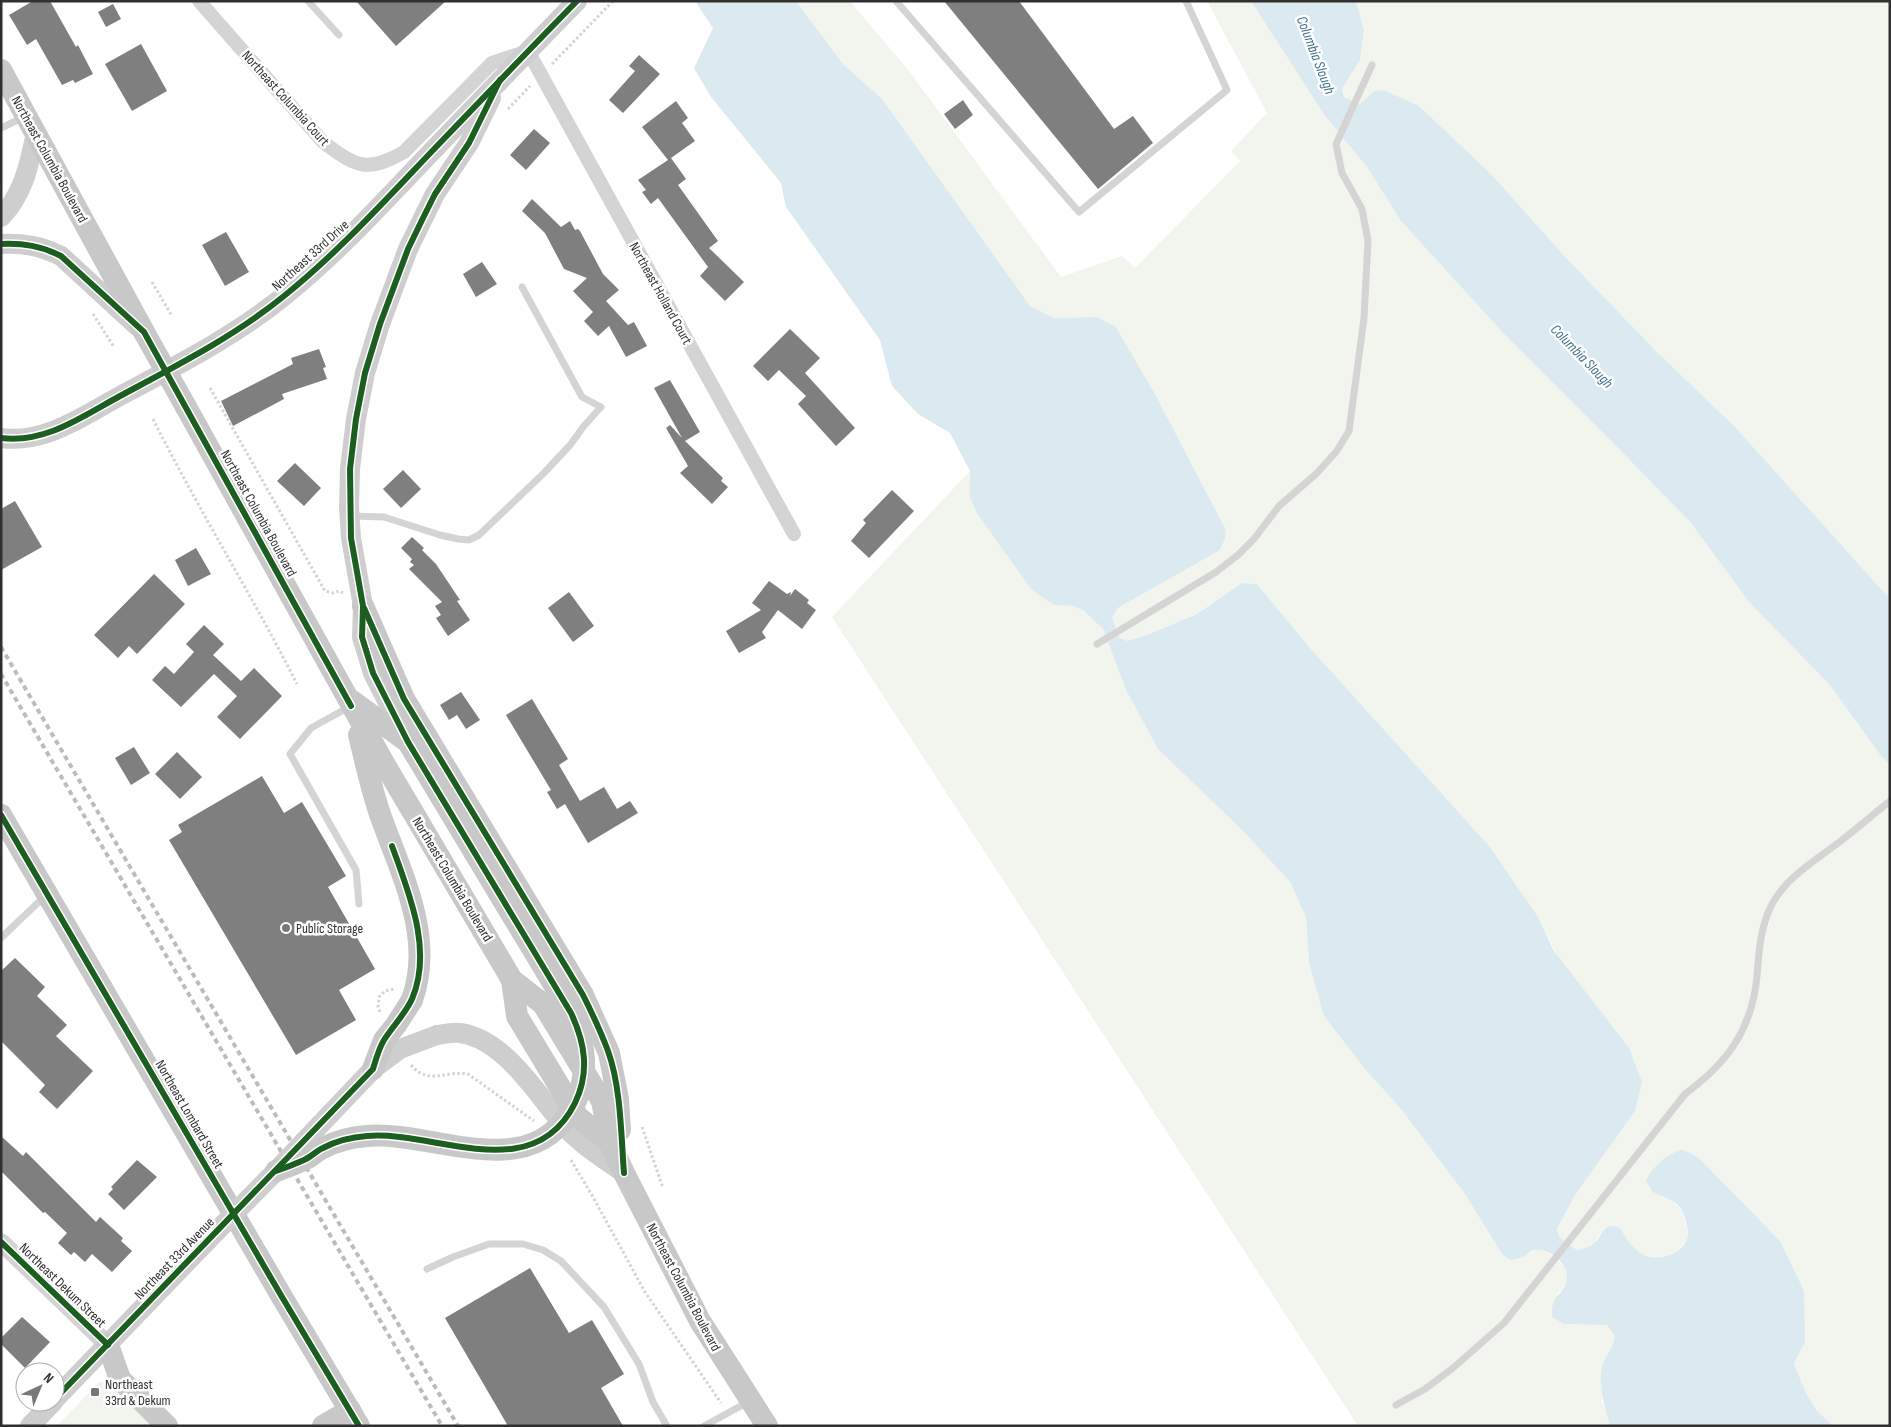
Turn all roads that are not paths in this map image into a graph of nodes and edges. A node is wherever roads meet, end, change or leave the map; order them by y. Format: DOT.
graph roads {
  1 [pos="199,1"];
  2 [pos="308,1"];
  3 [pos="896,1"];
  4 [pos="1186,1"];
  5 [pos="567,5"];
  6 [pos="339,35"];
  7 [pos="528,51"];
  8 [pos="1372,65"];
  9 [pos="1,70"];
  10 [pos="500,80"];
  11 [pos="31,125"];
  12 [pos="1,128"];
  13 [pos="1,217"];
  14 [pos="1,244"];
  15 [pos="522,287"];
  16 [pos="144,332"];
  17 [pos="1,438"];
  18 [pos="350,516"];
  19 [pos="794,534"];
  20 [pos="355,600"];
  21 [pos="1096,644"];
  22 [pos="348,701"];
  23 [pos="408,742"];
  24 [pos="1890,801"];
  25 [pos="4,824"];
  26 [pos="47,894"];
  27 [pos="359,904"];
  28 [pos="1,938"];
  29 [pos="373,1069"];
  30 [pos="276,1171"];
  31 [pos="624,1173"];
  32 [pos="1,1242"];
  33 [pos="427,1269"];
  34 [pos="108,1345"];
  35 [pos="65,1390"];
  36 [pos="751,1400"];
  37 [pos="1396,1406"];
  38 [pos="43,1412"];
  39 [pos="355,1418"];
  40 [pos="30,1426"];
  41 [pos="167,1426"];
  42 [pos="323,1426"];
  43 [pos="667,1426"];
  44 [pos="704,1426"];
  45 [pos="767,1426"];
  1 -- 7 [label="street, Northeast Columbia Court"];
  2 -- 6 [label="lane"];
  3 -- 4 [label="lane"];
  5 -- 7 [label="main road, Northeast 33rd Drive"];
  7 -- 10 [label="main road, Northeast 33rd Drive"];
  7 -- 19 [label="street, Northeast Holland Court"];
  8 -- 21 [label="lane"];
  9 -- 11 [label="main road, Northeast Columbia Boulevard"];
  10 -- 17 [label="main road, Northeast 33rd Drive"];
  10 -- 18 [label="main road"];
  11 -- 12 [label="lane"];
  11 -- 13 [label="main road"];
  11 -- 16 [label="main road, Northeast Columbia Boulevard"];
  14 -- 16 [label="main road"];
  15 -- 18 [label="lane"];
  16 -- 22 [label="main road, Northeast Columbia Boulevard, bridge"];
  18 -- 20 [label="main road"];
  20 -- 23 [label="main road"];
  20 -- 31 [label="main road"];
  22 -- 23 [label="main road"];
  22 -- 27 [label="lane"];
  22 -- 29 [label="main road, bridge"];
  22 -- 31 [label="main road, Northeast Columbia Boulevard"];
  23 -- 30 [label="main road, bridge"];
  24 -- 37 [label="lane"];
  25 -- 26 [label="main road, Northeast Lombard Street"];
  26 -- 28 [label="lane"];
  26 -- 39 [label="main road, Northeast Lombard Street"];
  29 -- 30 [label="main road, Northeast 33rd Avenue, bridge"];
  29 -- 31 [label="main road, Northeast 33rd Avenue, bridge"];
  30 -- 34 [label="main road, Northeast 33rd Avenue, bridge"];
  31 -- 36 [label="main road, Northeast Columbia Boulevard"];
  32 -- 34 [label="street, Northeast Dekum Street"];
  33 -- 43 [label="lane"];
  34 -- 35 [label="main road, Northeast 33rd Avenue"];
  34 -- 41 [label="main road"];
  36 -- 44 [label="lane"];
  36 -- 45 [label="main road, Northeast Columbia Boulevard"];
  38 -- 40 [label="main road, Northeast 33rd Avenue"];
  39 -- 42 [label="main road"];
}
